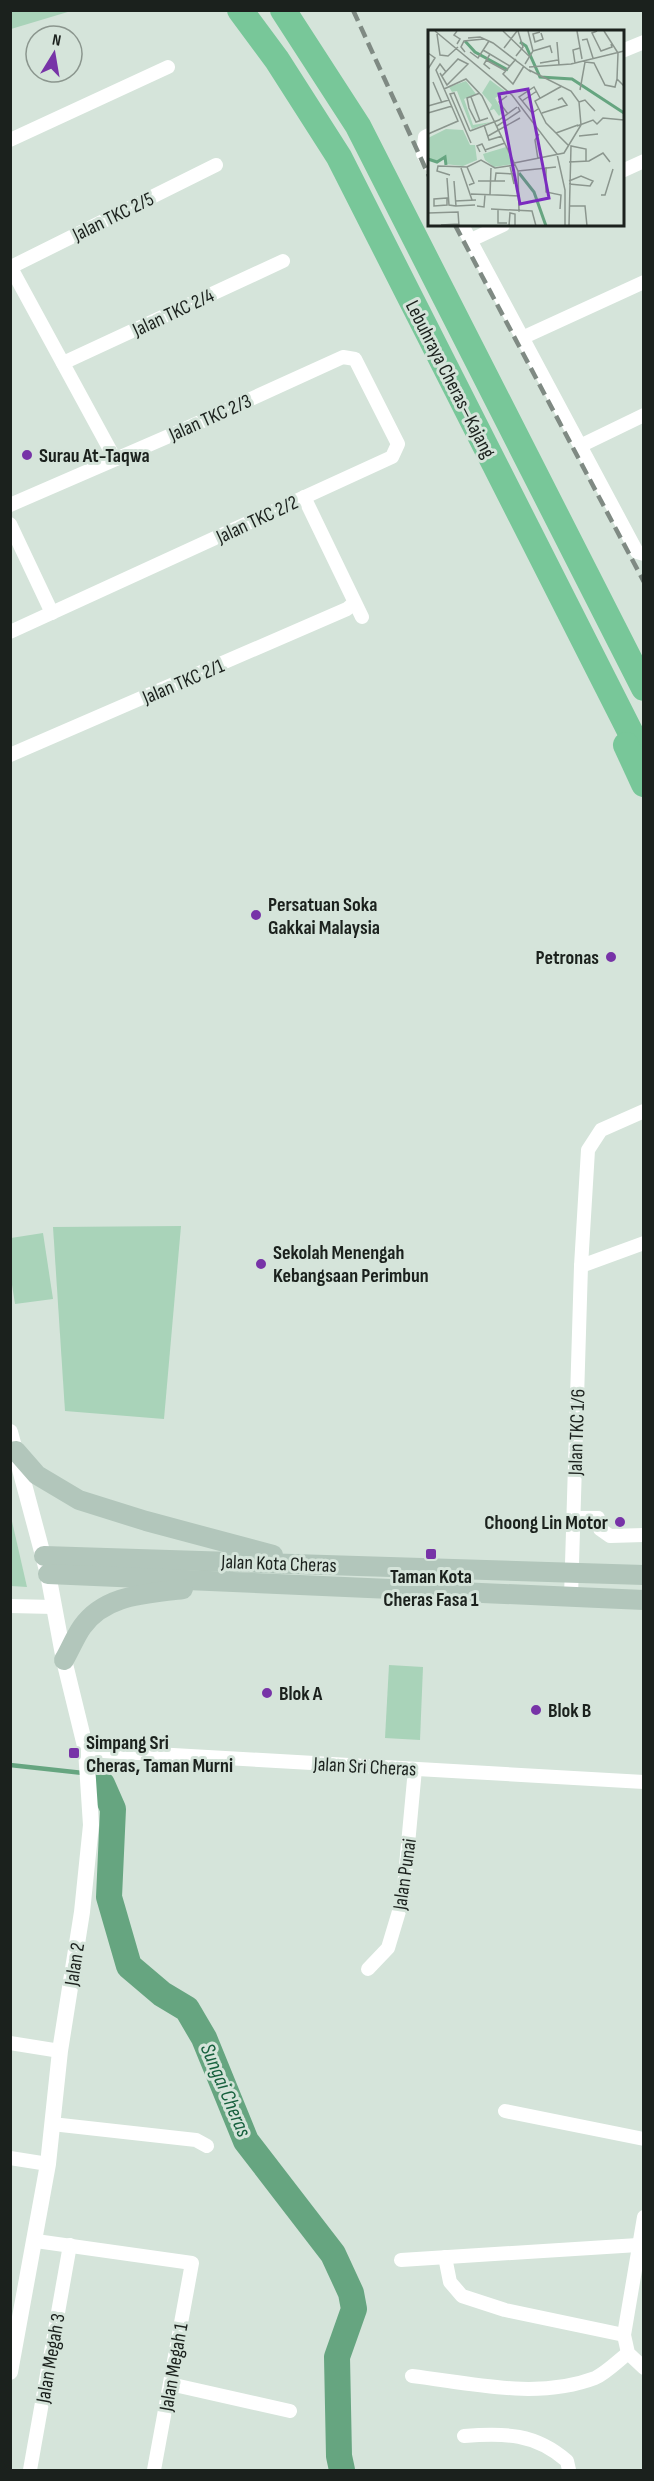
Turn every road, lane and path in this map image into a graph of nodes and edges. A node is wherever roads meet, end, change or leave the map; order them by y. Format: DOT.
graph roads {
  1 [pos="233,10"];
  2 [pos="240,10"];
  3 [pos="283,10"];
  4 [pos="644,42"];
  5 [pos="624,50"];
  6 [pos="277,60"];
  7 [pos="168,67"];
  8 [pos="427,136"];
  9 [pos="10,140"];
  10 [pos="644,161"];
  11 [pos="428,162"];
  12 [pos="216,165"];
  13 [pos="624,170"];
  14 [pos="463,226"];
  15 [pos="501,226"];
  16 [pos="471,240"];
  17 [pos="283,261"];
  18 [pos="11,266"];
  19 [pos="644,282"];
  20 [pos="524,338"];
  21 [pos="343,357"];
  22 [pos="63,363"];
  23 [pos="644,415"];
  24 [pos="582,445"];
  25 [pos="115,459"];
  26 [pos="304,498"];
  27 [pos="10,505"];
  28 [pos="10,524"];
  29 [pos="642,554"];
  30 [pos="354,603"];
  31 [pos="52,613"];
  32 [pos="362,617"];
  33 [pos="10,632"];
  34 [pos="584,640"];
  35 [pos="644,688"];
  36 [pos="10,755"];
  37 [pos="644,759"];
  38 [pos="644,784"];
  39 [pos="644,1111"];
  40 [pos="644,1243"];
  41 [pos="581,1266"];
  42 [pos="10,1432"];
  43 [pos="16,1451"];
  44 [pos="573,1518"];
  45 [pos="644,1535"];
  46 [pos="301,1563"];
  47 [pos="46,1565"];
  48 [pos="572,1572"];
  49 [pos="644,1575"];
  50 [pos="236,1583"];
  51 [pos="571,1597"];
  52 [pos="644,1600"];
  53 [pos="10,1606"];
  54 [pos="54,1607"];
  55 [pos="64,1660"];
  56 [pos="86,1750"];
  57 [pos="415,1769"];
  58 [pos="644,1782"];
  59 [pos="368,1970"];
  60 [pos="10,2043"];
  61 [pos="60,2051"];
  62 [pos="505,2111"];
  63 [pos="52,2124"];
  64 [pos="644,2139"];
  65 [pos="207,2146"];
  66 [pos="10,2158"];
  67 [pos="48,2164"];
  68 [pos="644,2217"];
  69 [pos="36,2241"];
  70 [pos="70,2245"];
  71 [pos="638,2245"];
  72 [pos="445,2257"];
  73 [pos="400,2260"];
  74 [pos="17,2302"];
  75 [pos="624,2335"];
  76 [pos="628,2353"];
  77 [pos="644,2368"];
  78 [pos="10,2372"];
  79 [pos="412,2376"];
  80 [pos="170,2384"];
  81 [pos="290,2411"];
  82 [pos="464,2436"];
  83 [pos="30,2470"];
  84 [pos="154,2470"];
  85 [pos="569,2470"];
  1 -- 6 [label="highway"];
  2 -- 6 [label="highway, Lebuhraya Cheras–Kajang"];
  3 -- 35 [label="highway, Lebuhraya Cheras–Kajang"];
  4 -- 5 [label="street"];
  6 -- 34 [label="highway, Lebuhraya Cheras–Kajang"];
  7 -- 9 [label="street"];
  8 -- 11 [label="street"];
  10 -- 13 [label="street"];
  12 -- 18 [label="street, Jalan TKC 2/5"];
  14 -- 16 [label="street"];
  15 -- 16 [label="street"];
  16 -- 20 [label="street"];
  17 -- 22 [label="street, Jalan TKC 2/4"];
  18 -- 22 [label="street"];
  19 -- 20 [label="street"];
  20 -- 24 [label="street"];
  21 -- 25 [label="street, Jalan TKC 2/3"];
  21 -- 26 [label="street, Jalan TKC 2/2"];
  22 -- 25 [label="street"];
  23 -- 24 [label="street"];
  24 -- 29 [label="street"];
  25 -- 27 [label="street, Jalan TKC 2/3"];
  26 -- 30 [label="street"];
  26 -- 31 [label="street, Jalan TKC 2/2"];
  28 -- 31 [label="street"];
  30 -- 32 [label="street"];
  30 -- 36 [label="street, Jalan TKC 2/1"];
  31 -- 33 [label="street, Jalan TKC 2/2"];
  34 -- 37 [label="highway, Lebuhraya Cheras–Kajang"];
  34 -- 38 [label="highway"];
  39 -- 41 [label="street, Jalan TKC 1/6"];
  40 -- 41 [label="street"];
  41 -- 44 [label="street, Jalan TKC 1/6"];
  42 -- 43 [label="street"];
  43 -- 46 [label="main road"];
  43 -- 47 [label="street"];
  44 -- 45 [label="street"];
  44 -- 48 [label="street, Jalan TKC 1/6"];
  46 -- 47 [label="main road, Jalan Kota Cheras"];
  46 -- 48 [label="main road, Jalan Kota Cheras"];
  47 -- 50 [label="main road, Jalan Kota Cheras"];
  47 -- 54 [label="street, Jalan 2"];
  48 -- 49 [label="main road, Jalan Kota Cheras"];
  48 -- 51 [label="street, Jalan TKC 1/6"];
  50 -- 51 [label="main road, Jalan Kota Cheras"];
  50 -- 55 [label="main road"];
  51 -- 52 [label="main road, Jalan Kota Cheras"];
  53 -- 54 [label="street"];
  54 -- 55 [label="street, Jalan 2"];
  55 -- 56 [label="street, Jalan 2"];
  56 -- 57 [label="street, Jalan Sri Cheras"];
  56 -- 61 [label="street, Jalan 2"];
  57 -- 58 [label="street, Jalan Sri Cheras"];
  57 -- 59 [label="street, Jalan Punai"];
  60 -- 61 [label="street"];
  61 -- 63 [label="street, Jalan 2"];
  62 -- 64 [label="street"];
  63 -- 65 [label="street"];
  63 -- 67 [label="street, Jalan 2"];
  66 -- 67 [label="street"];
  67 -- 69 [label="street, Jalan 2"];
  68 -- 71 [label="street"];
  69 -- 70 [label="street"];
  69 -- 74 [label="street, Jalan 2"];
  70 -- 80 [label="street, Jalan Megah 1"];
  70 -- 83 [label="street, Jalan Megah 3"];
  71 -- 72 [label="street"];
  71 -- 75 [label="street"];
  72 -- 73 [label="street"];
  72 -- 75 [label="street"];
  74 -- 78 [label="street, Jalan 2"];
  75 -- 76 [label="street"];
  76 -- 77 [label="street"];
  76 -- 79 [label="street"];
  80 -- 81 [label="street"];
  80 -- 84 [label="street, Jalan Megah 1"];
  82 -- 85 [label="street"];
}
